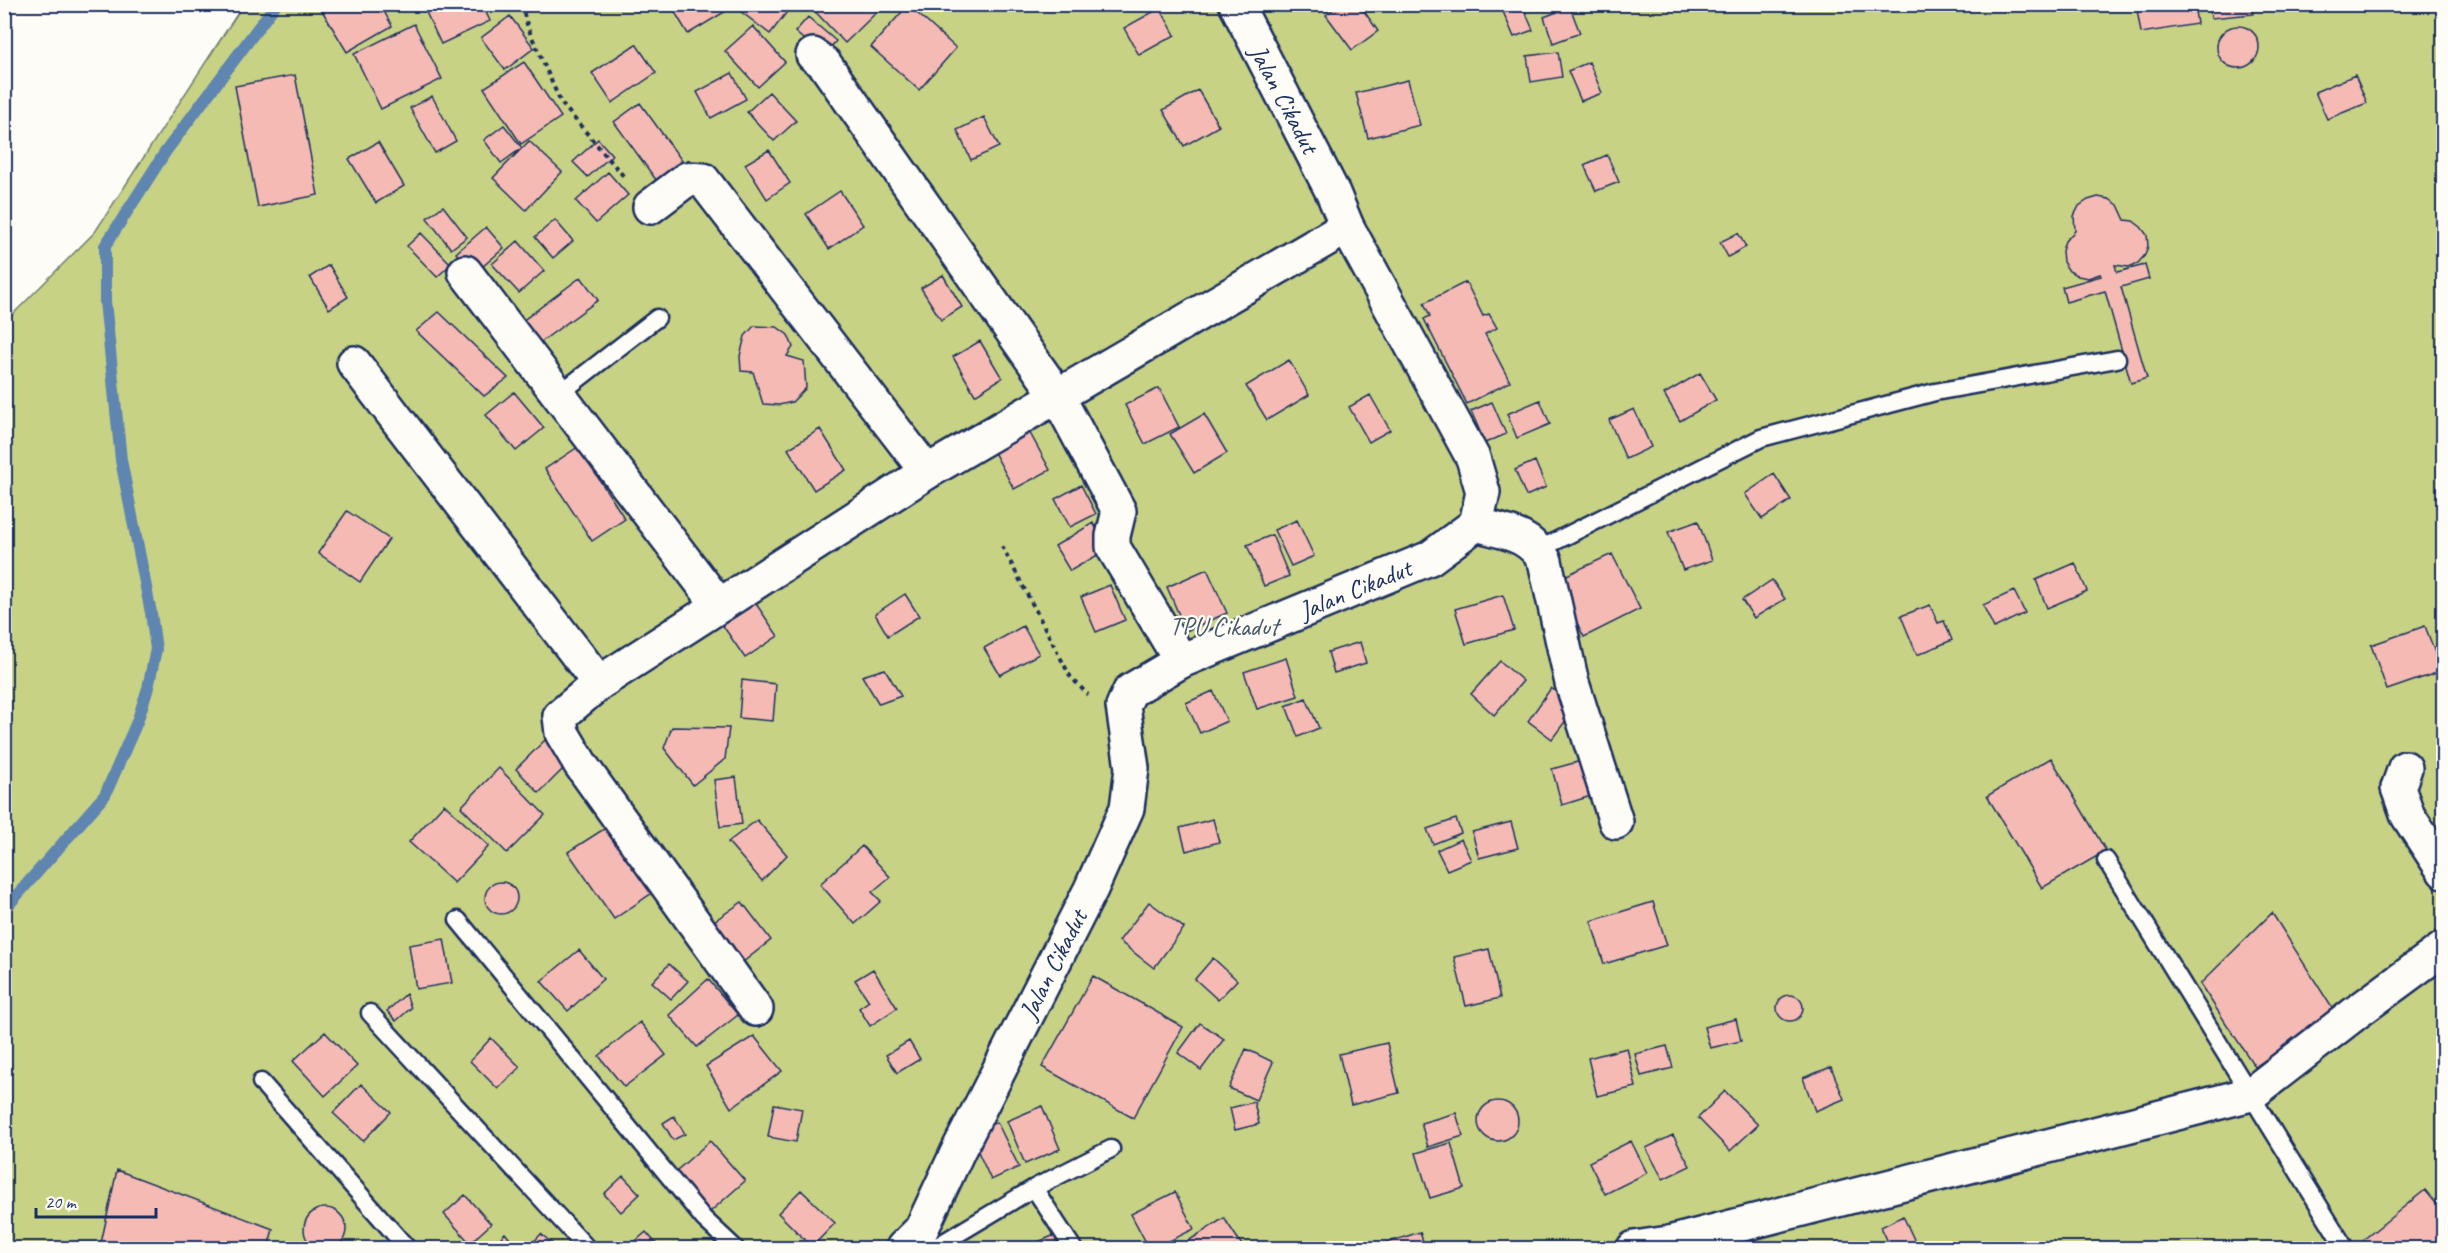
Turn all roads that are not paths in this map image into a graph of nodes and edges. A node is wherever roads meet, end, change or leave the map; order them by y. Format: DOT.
graph roads {
  1 [pos="1236,4"];
  2 [pos="813,55"];
  3 [pos="650,207"];
  4 [pos="1347,227"];
  5 [pos="465,272"];
  6 [pos="657,318"];
  7 [pos="2117,358"];
  8 [pos="354,363"];
  9 [pos="559,394"];
  10 [pos="1057,395"];
  11 [pos="927,472"];
  12 [pos="1476,524"];
  13 [pos="1538,550"];
  14 [pos="718,604"];
  15 [pos="1181,661"];
  16 [pos="599,683"];
  17 [pos="2405,768"];
  18 [pos="1616,822"];
  19 [pos="2106,860"];
  20 [pos="2444,871"];
  21 [pos="458,920"];
  22 [pos="2444,948"];
  23 [pos="756,1009"];
  24 [pos="370,1013"];
  25 [pos="261,1082"];
  26 [pos="2252,1094"];
  27 [pos="1111,1149"];
  28 [pos="1034,1188"];
  29 [pos="926,1243"];
  30 [pos="1671,1246"];
  31 [pos="407,1248"];
  32 [pos="587,1248"];
  33 [pos="735,1248"];
  34 [pos="1073,1248"];
  35 [pos="1634,1248"];
  36 [pos="2345,1248"];
  1 -- 4 [label="street, Jalan Cikadut"];
  2 -- 10 [label="street"];
  3 -- 11 [label="street"];
  4 -- 10 [label="street"];
  4 -- 12 [label="street, Jalan Cikadut"];
  5 -- 9 [label="street"];
  6 -- 9 [label="lane"];
  7 -- 13 [label="lane"];
  8 -- 16 [label="street"];
  9 -- 14 [label="street"];
  10 -- 11 [label="street"];
  10 -- 15 [label="street"];
  11 -- 14 [label="street"];
  12 -- 13 [label="street"];
  12 -- 15 [label="street, Jalan Cikadut"];
  13 -- 18 [label="street"];
  14 -- 16 [label="street"];
  15 -- 29 [label="street, Jalan Cikadut"];
  16 -- 23 [label="street"];
  17 -- 20 [label="street"];
  19 -- 26 [label="lane"];
  21 -- 33 [label="lane"];
  22 -- 26 [label="street"];
  24 -- 32 [label="lane"];
  25 -- 31 [label="lane"];
  26 -- 30 [label="street"];
  26 -- 36 [label="lane"];
  27 -- 28 [label="lane"];
  28 -- 29 [label="lane"];
  28 -- 34 [label="lane"];
  30 -- 35 [label="street"];
}
